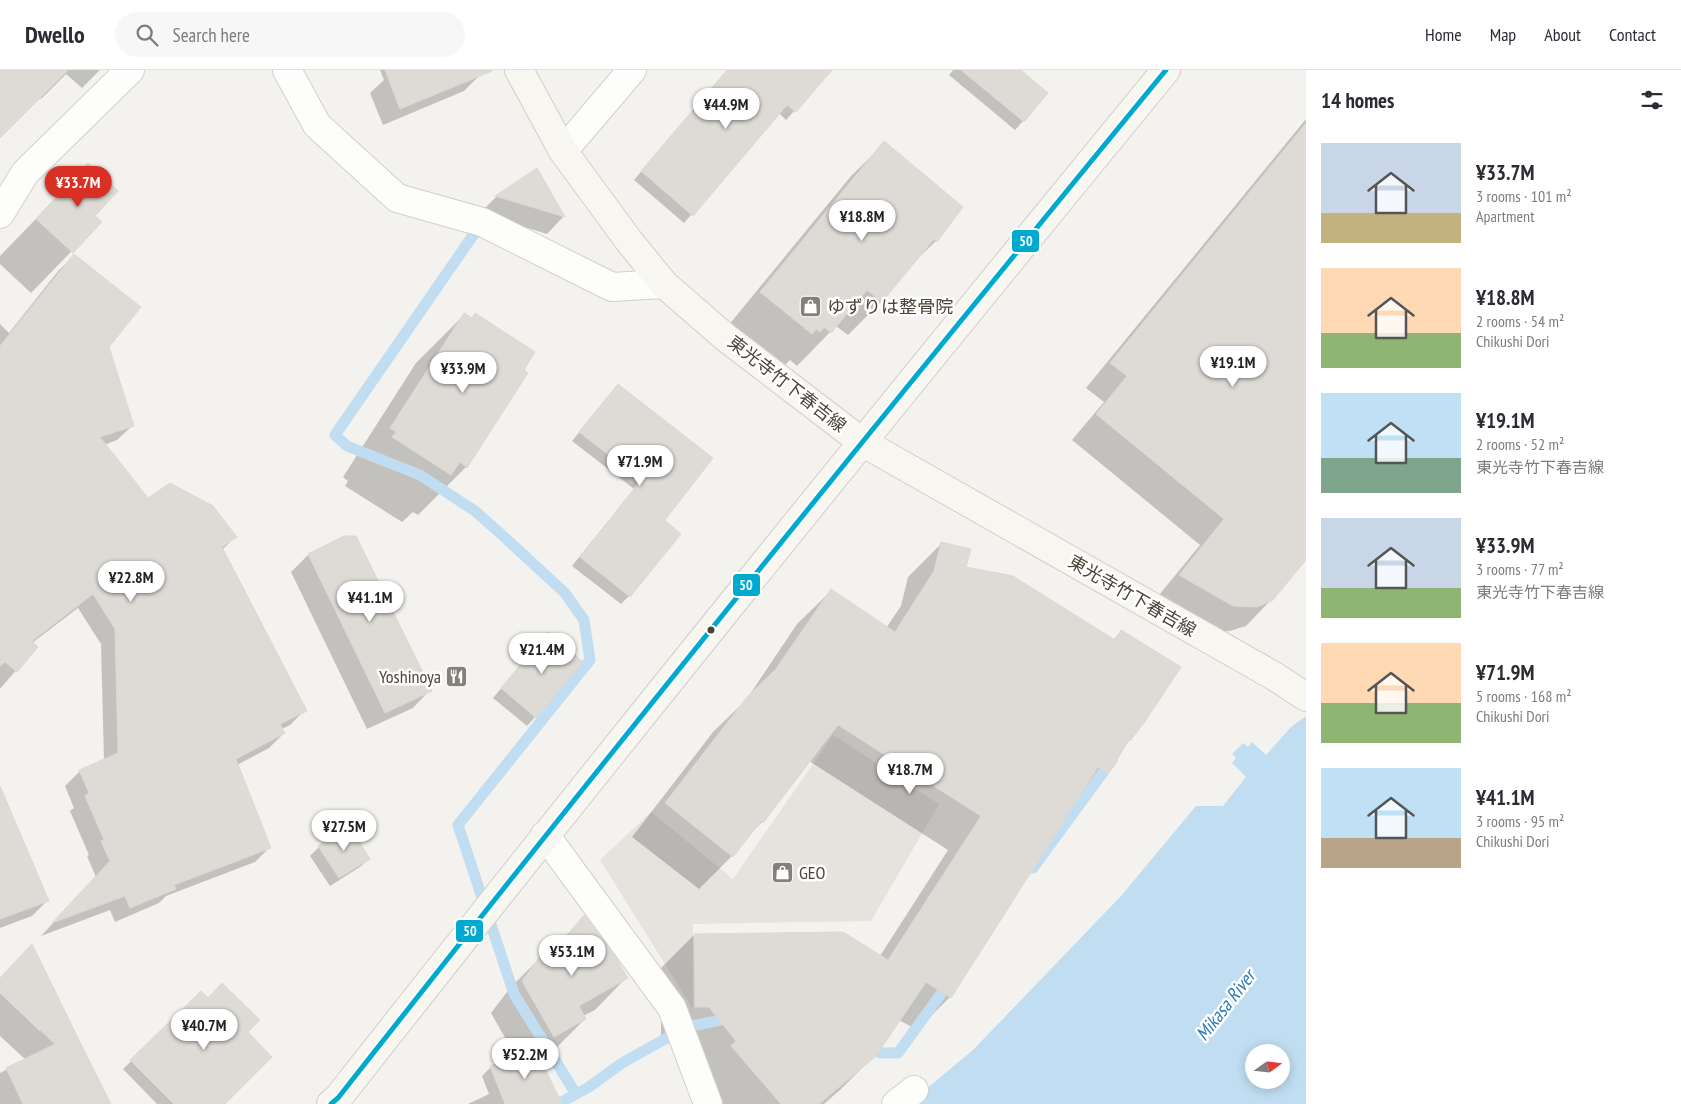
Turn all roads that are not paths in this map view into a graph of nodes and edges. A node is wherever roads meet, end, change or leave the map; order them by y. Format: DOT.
graph roads {
  1 [pos="130,70"];
  2 [pos="287,70"];
  3 [pos="519,70"];
  4 [pos="632,70"];
  5 [pos="1166,70"];
  6 [pos="562,151"];
  7 [pos="0,214"];
  8 [pos="664,284"];
  9 [pos="862,442"];
  10 [pos="1306,697"];
  11 [pos="545,835"];
  12 [pos="331,1104"];
  13 [pos="708,1104"];
  1 -- 7 [label="street"];
  2 -- 8 [label="street"];
  3 -- 6 [label="street, 東光寺竹下春吉線"];
  4 -- 6 [label="street"];
  5 -- 9 [label="street"];
  6 -- 8 [label="street, 東光寺竹下春吉線"];
  8 -- 9 [label="street, 東光寺竹下春吉線"];
  9 -- 10 [label="street, 東光寺竹下春吉線"];
  9 -- 11 [label="street"];
  11 -- 12 [label="street"];
  11 -- 13 [label="street"];
}
